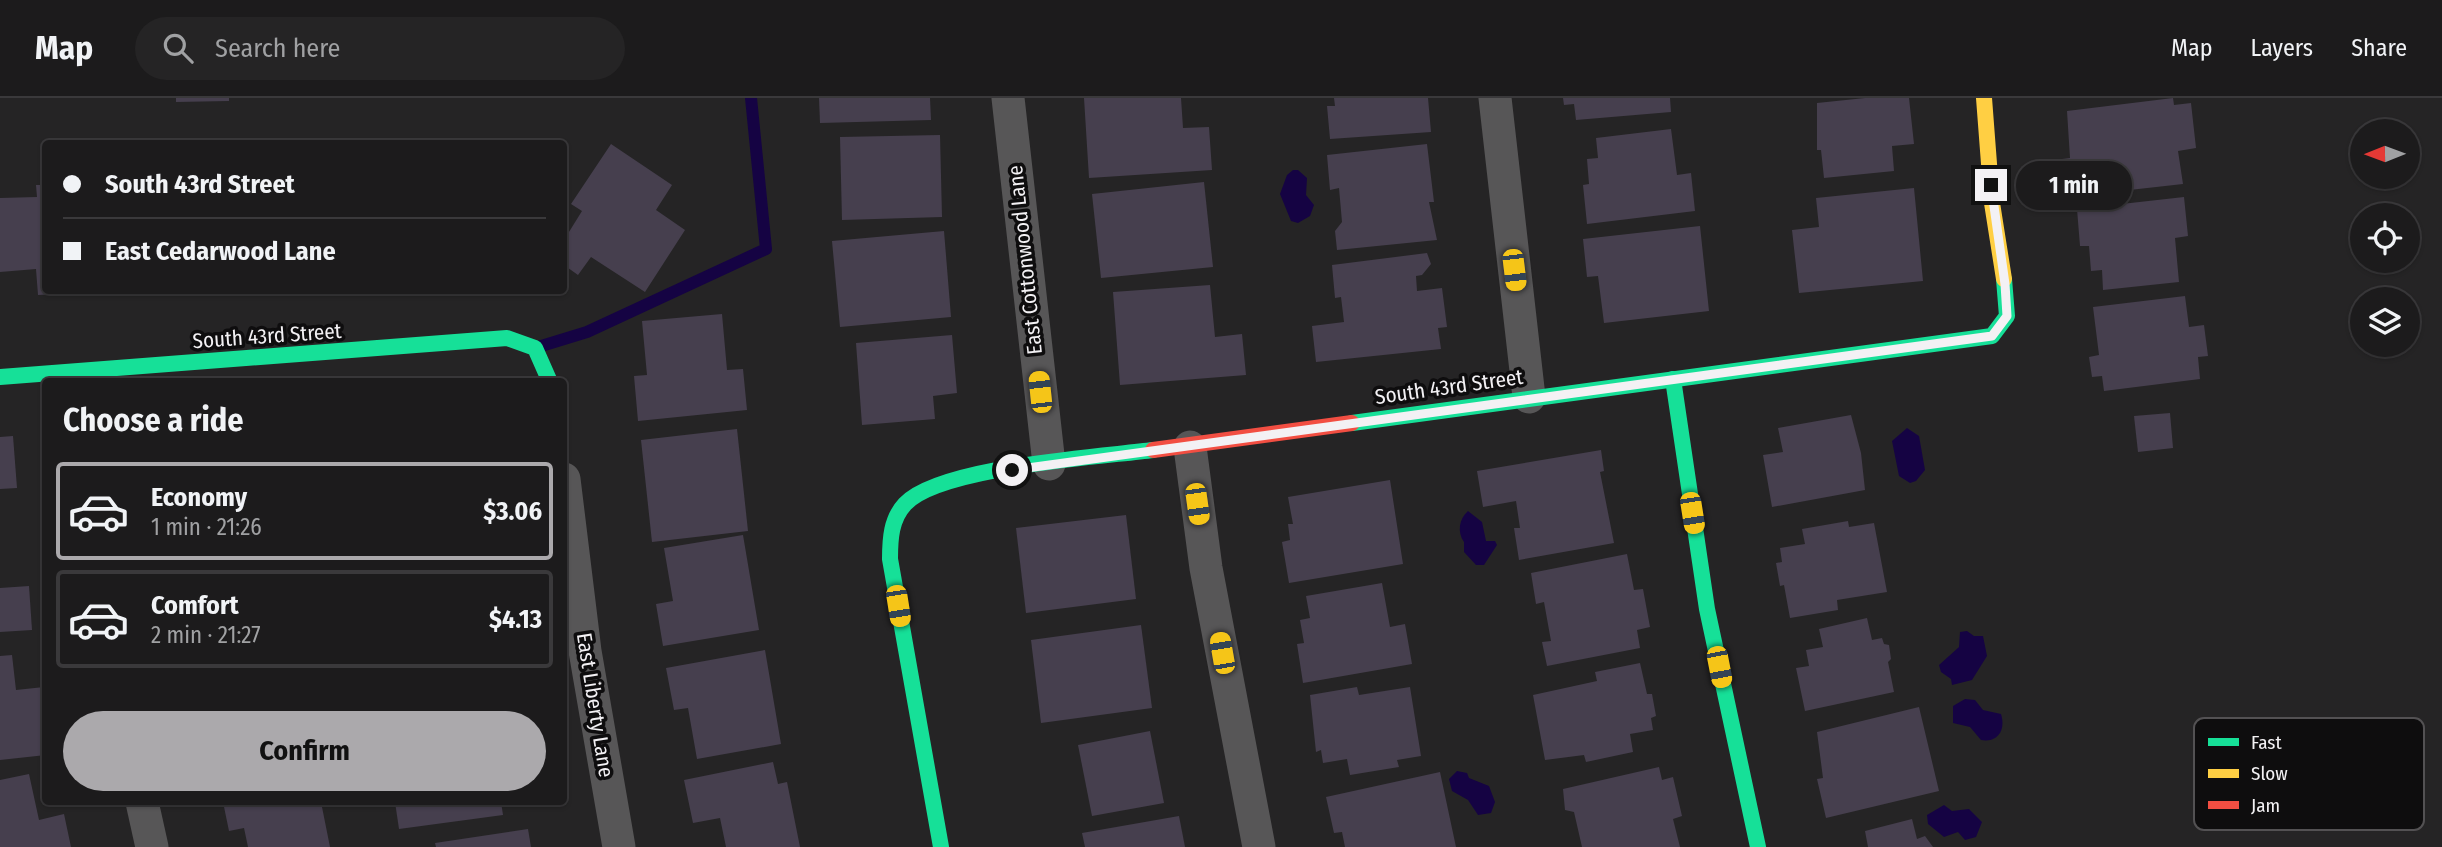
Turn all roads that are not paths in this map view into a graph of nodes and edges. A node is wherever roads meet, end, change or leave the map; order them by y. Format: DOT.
graph roads {
  1 [pos="1008,98"];
  2 [pos="1495,98"];
  3 [pos="1984,98"];
  4 [pos="93,376"];
  5 [pos="0,377"];
  6 [pos="548,378"];
  7 [pos="1673,379"];
  8 [pos="1530,397"];
  9 [pos="1190,447"];
  10 [pos="1049,464"];
  11 [pos="567,504"];
  12 [pos="143,805"];
  13 [pos="152,847"];
  14 [pos="619,847"];
  15 [pos="941,847"];
  16 [pos="1259,847"];
  17 [pos="1758,847"];
  1 -- 10 [label="street, East Cottonwood Lane"];
  2 -- 8 [label="street"];
  3 -- 7 [label="street, South 43rd Street"];
  4 -- 5 [label="street, South 43rd Street"];
  4 -- 6 [label="street, South 43rd Street"];
  7 -- 8 [label="street, South 43rd Street"];
  7 -- 17 [label="street"];
  8 -- 9 [label="street, South 43rd Street"];
  9 -- 10 [label="street, South 43rd Street"];
  9 -- 16 [label="street"];
  10 -- 15 [label="street, South 43rd Street"];
  11 -- 14 [label="street, East Liberty Lane"];
  12 -- 13 [label="street"];
}
